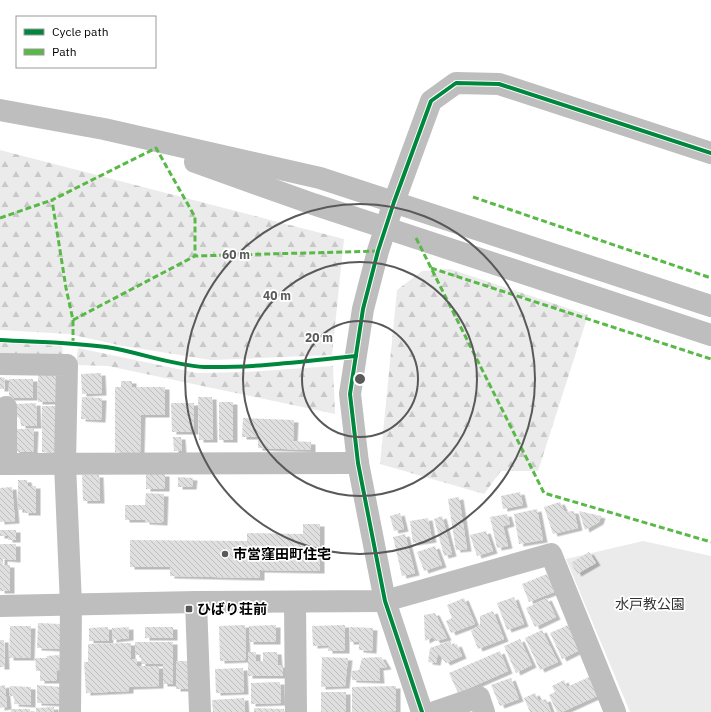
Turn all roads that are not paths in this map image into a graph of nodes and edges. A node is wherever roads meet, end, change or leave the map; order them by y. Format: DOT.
graph roads {
  1 [pos="0,110"];
  2 [pos="104,129"];
  3 [pos="711,154"];
  4 [pos="394,202"];
  5 [pos="385,228"];
  6 [pos="711,306"];
  7 [pos="711,335"];
  8 [pos="0,364"];
  9 [pos="6,407"];
  10 [pos="3,464"];
  11 [pos="65,464"];
  12 [pos="358,464"];
  13 [pos="385,601"];
  14 [pos="196,602"];
  15 [pos="295,602"];
  16 [pos="71,605"];
  17 [pos="0,606"];
  18 [pos="70,712"];
  19 [pos="200,712"];
  20 [pos="296,712"];
  21 [pos="422,712"];
  22 [pos="435,712"];
  23 [pos="484,712"];
  24 [pos="615,712"];
  1 -- 2 [label="street"];
  2 -- 4 [label="street"];
  2 -- 5 [label="street"];
  3 -- 4 [label="street"];
  4 -- 5 [label="street"];
  4 -- 6 [label="street"];
  5 -- 7 [label="street"];
  5 -- 12 [label="street"];
  8 -- 11 [label="street"];
  9 -- 10 [label="street"];
  10 -- 11 [label="street"];
  11 -- 12 [label="street"];
  11 -- 16 [label="street"];
  12 -- 13 [label="street"];
  13 -- 15 [label="street"];
  13 -- 21 [label="street"];
  13 -- 24 [label="street"];
  14 -- 15 [label="street"];
  14 -- 16 [label="street"];
  14 -- 19 [label="street"];
  15 -- 20 [label="street"];
  16 -- 17 [label="street"];
  16 -- 18 [label="street"];
  22 -- 23 [label="street"];
}
